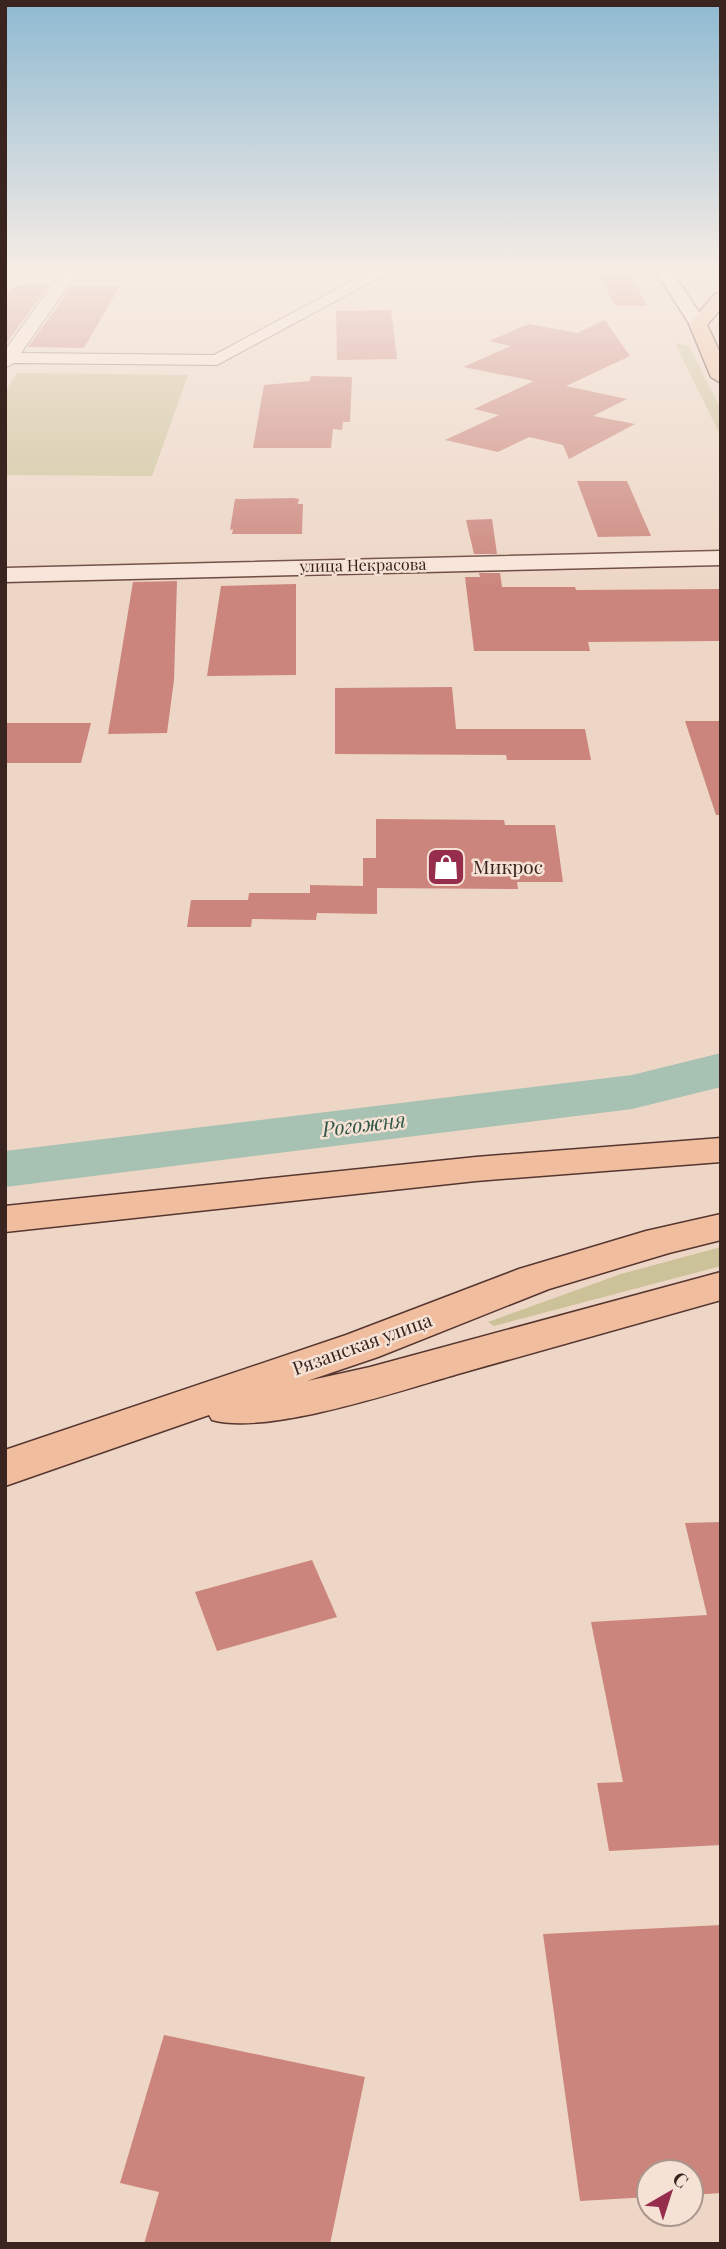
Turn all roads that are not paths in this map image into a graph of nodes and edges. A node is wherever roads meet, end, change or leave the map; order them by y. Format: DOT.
graph roads {
  1 [pos="721,558"];
  2 [pos="5,575"];
  3 [pos="721,1127"];
  4 [pos="721,1150"];
  5 [pos="476,1169"];
  6 [pos="5,1219"];
  7 [pos="721,1227"];
  8 [pos="721,1286"];
  9 [pos="167,1414"];
  10 [pos="5,1468"];
  1 -- 2 [label="street, улица Некрасова"];
  3 -- 5 [label="main road"];
  4 -- 5 [label="main road"];
  5 -- 6 [label="main road"];
  7 -- 9 [label="main road, Рязанская улица"];
  8 -- 9 [label="main road"];
  9 -- 10 [label="main road, Рязанская улица"];
}
